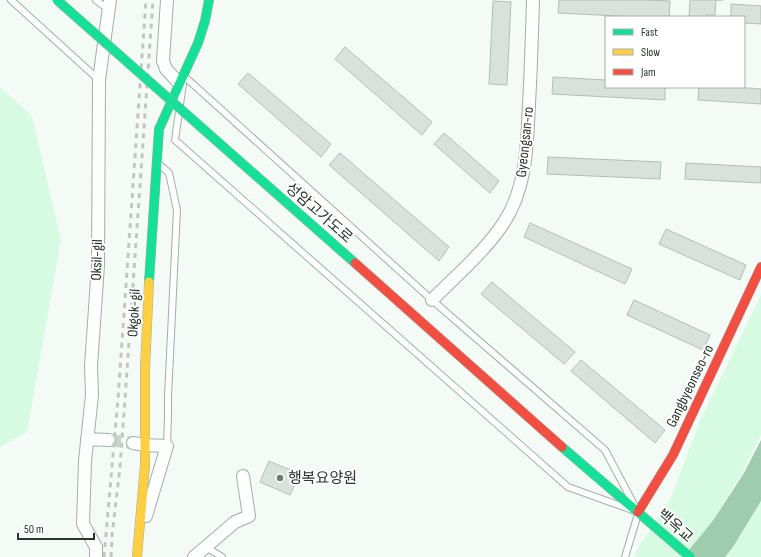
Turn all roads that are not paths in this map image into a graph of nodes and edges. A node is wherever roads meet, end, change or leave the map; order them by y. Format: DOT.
graph roads {
  1 [pos="11,0"];
  2 [pos="57,0"];
  3 [pos="96,0"];
  4 [pos="167,0"];
  5 [pos="209,0"];
  6 [pos="533,0"];
  7 [pos="110,5"];
  8 [pos="99,80"];
  9 [pos="182,80"];
  10 [pos="157,163"];
  11 [pos="761,267"];
  12 [pos="432,300"];
  13 [pos="87,439"];
  14 [pos="108,440"];
  15 [pos="138,444"];
  16 [pos="167,446"];
  17 [pos="243,476"];
  18 [pos="640,514"];
  19 [pos="139,538"];
  20 [pos="206,547"];
  21 [pos="96,557"];
  22 [pos="137,557"];
  23 [pos="194,557"];
  24 [pos="222,557"];
  25 [pos="625,557"];
  26 [pos="690,557"];
  1 -- 8 [label="lane"];
  2 -- 18 [label="main road, 성암고가도로, bridge"];
  3 -- 7 [label="lane"];
  4 -- 9 [label="street"];
  5 -- 9 [label="main road, Okgok-gil"];
  6 -- 12 [label="street, Gyeongsan-ro"];
  7 -- 8 [label="street, Oksil-gil"];
  8 -- 13 [label="street, Oksil-gil"];
  9 -- 10 [label="main road, Okgok-gil"];
  9 -- 12 [label="lane"];
  9 -- 18 [label="lane"];
  10 -- 15 [label="main road, Okgok-gil"];
  10 -- 16 [label="lane"];
  11 -- 18 [label="main road, Gangbyeonseo-ro"];
  12 -- 18 [label="lane"];
  13 -- 14 [label="street"];
  13 -- 21 [label="street, Oksil-gil"];
  15 -- 16 [label="street"];
  15 -- 19 [label="main road, Okgok-gil"];
  16 -- 19 [label="street"];
  17 -- 20 [label="street"];
  18 -- 25 [label="lane"];
  18 -- 26 [label="main road, 백옥교"];
  19 -- 22 [label="main road, Okgok-gil"];
  20 -- 23 [label="street"];
  20 -- 24 [label="lane"];
}
